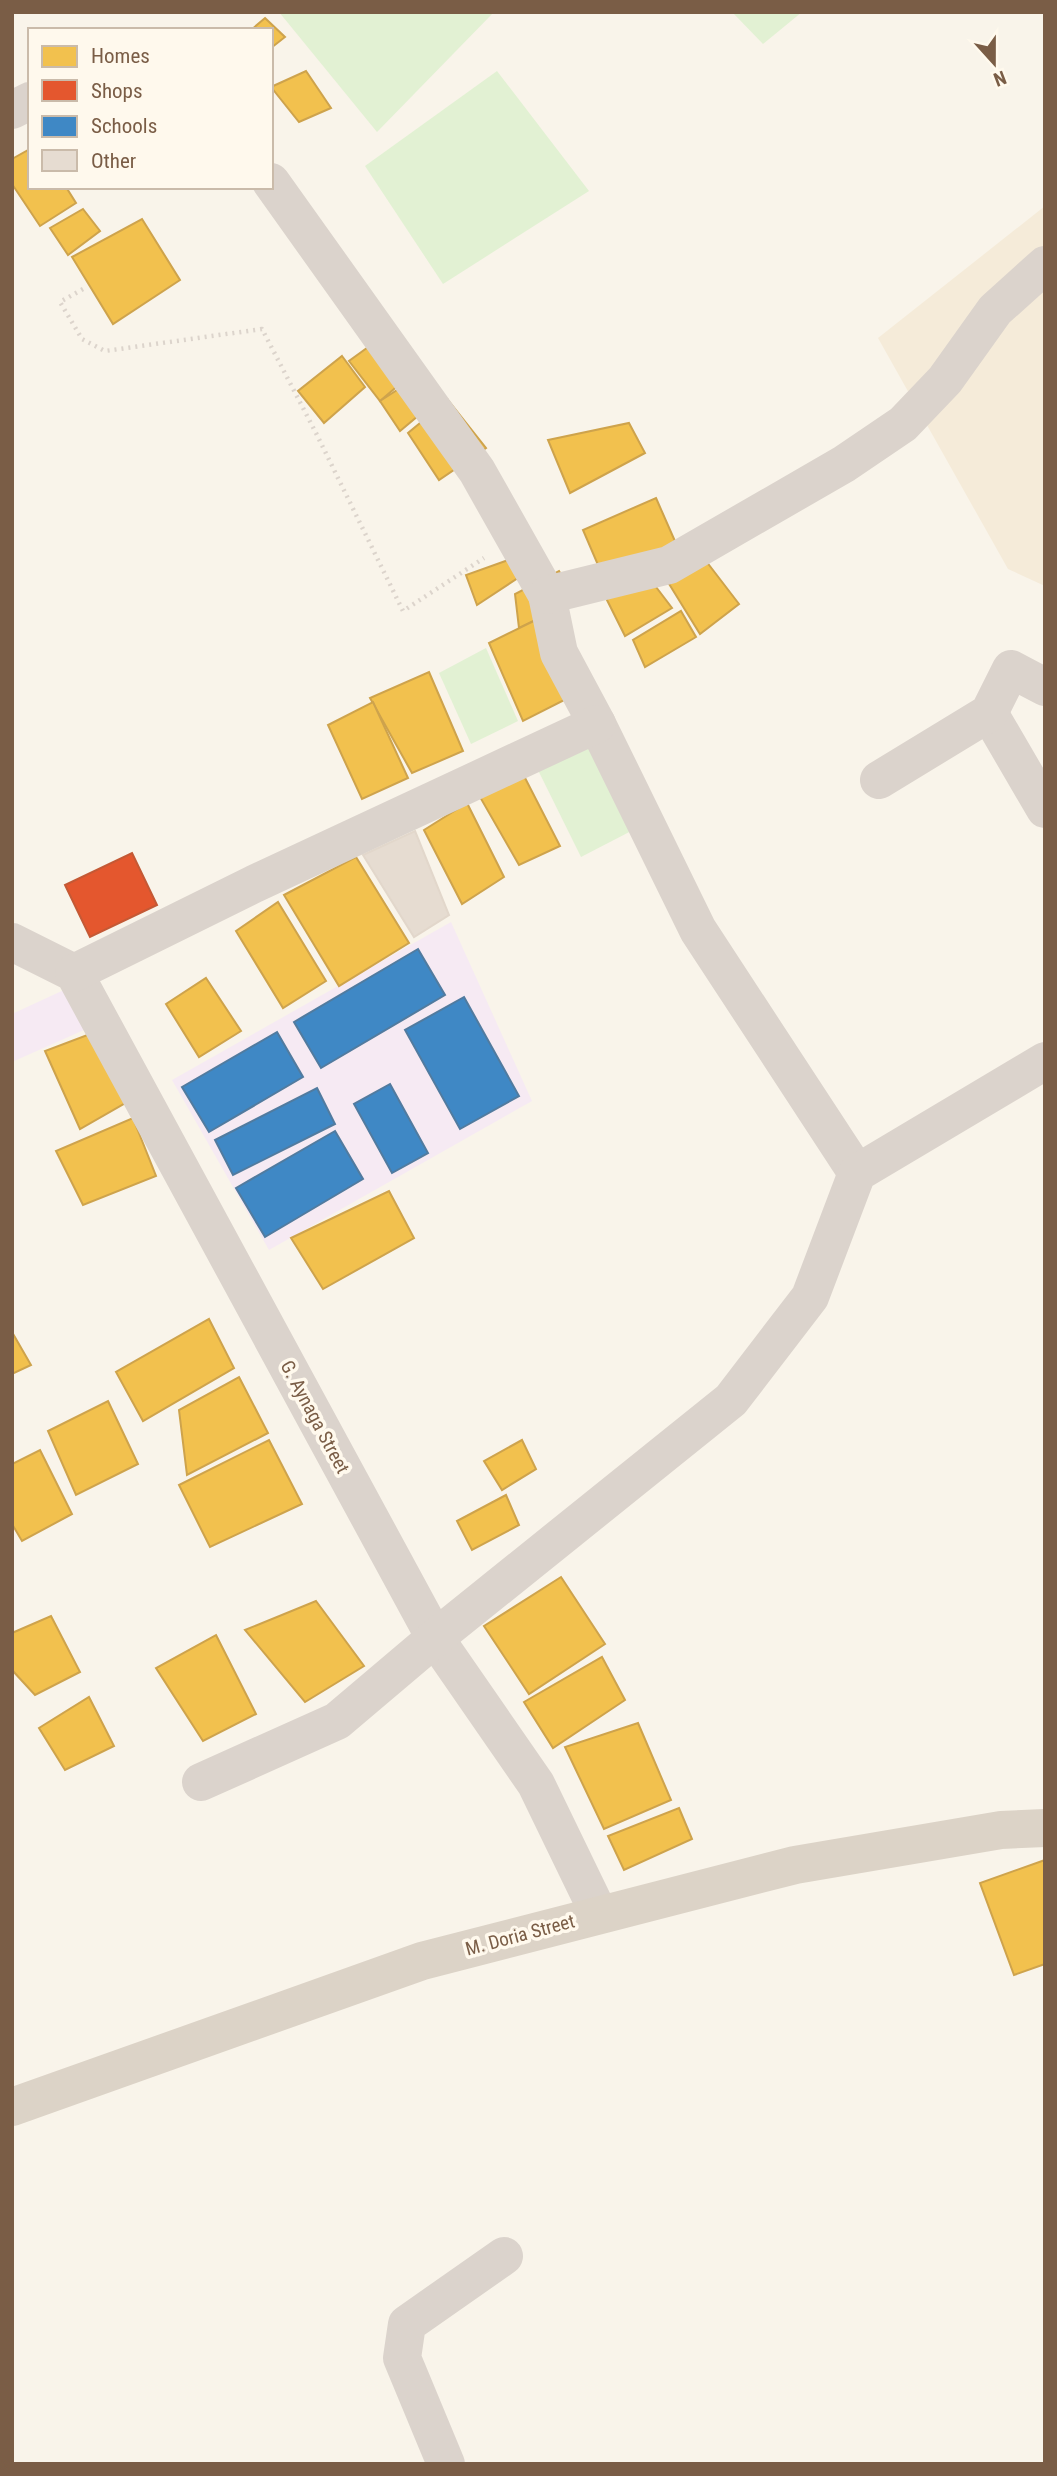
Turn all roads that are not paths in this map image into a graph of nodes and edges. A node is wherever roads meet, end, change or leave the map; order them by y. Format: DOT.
graph roads {
  1 [pos="28,102"];
  2 [pos="12,110"];
  3 [pos="273,185"];
  4 [pos="1045,265"];
  5 [pos="547,595"];
  6 [pos="1045,687"];
  7 [pos="989,713"];
  8 [pos="597,724"];
  9 [pos="879,780"];
  10 [pos="1045,810"];
  11 [pos="12,942"];
  12 [pos="74,973"];
  13 [pos="1045,1061"];
  14 [pos="857,1173"];
  15 [pos="435,1637"];
  16 [pos="201,1782"];
  17 [pos="1045,1828"];
  18 [pos="599,1914"];
  19 [pos="12,2108"];
  20 [pos="503,2256"];
  21 [pos="446,2464"];
  1 -- 2 [label="street"];
  3 -- 5 [label="street"];
  4 -- 5 [label="street"];
  5 -- 8 [label="street"];
  6 -- 7 [label="street"];
  7 -- 9 [label="street"];
  7 -- 10 [label="street"];
  8 -- 12 [label="street"];
  8 -- 14 [label="street"];
  11 -- 12 [label="street"];
  12 -- 15 [label="street, G. Aynaga Street"];
  13 -- 14 [label="street"];
  14 -- 15 [label="street"];
  15 -- 16 [label="street"];
  15 -- 18 [label="street, G. Aynaga Street"];
  17 -- 18 [label="main road, M. Doria Street"];
  18 -- 19 [label="main road, M. Doria Street"];
  20 -- 21 [label="street"];
}
